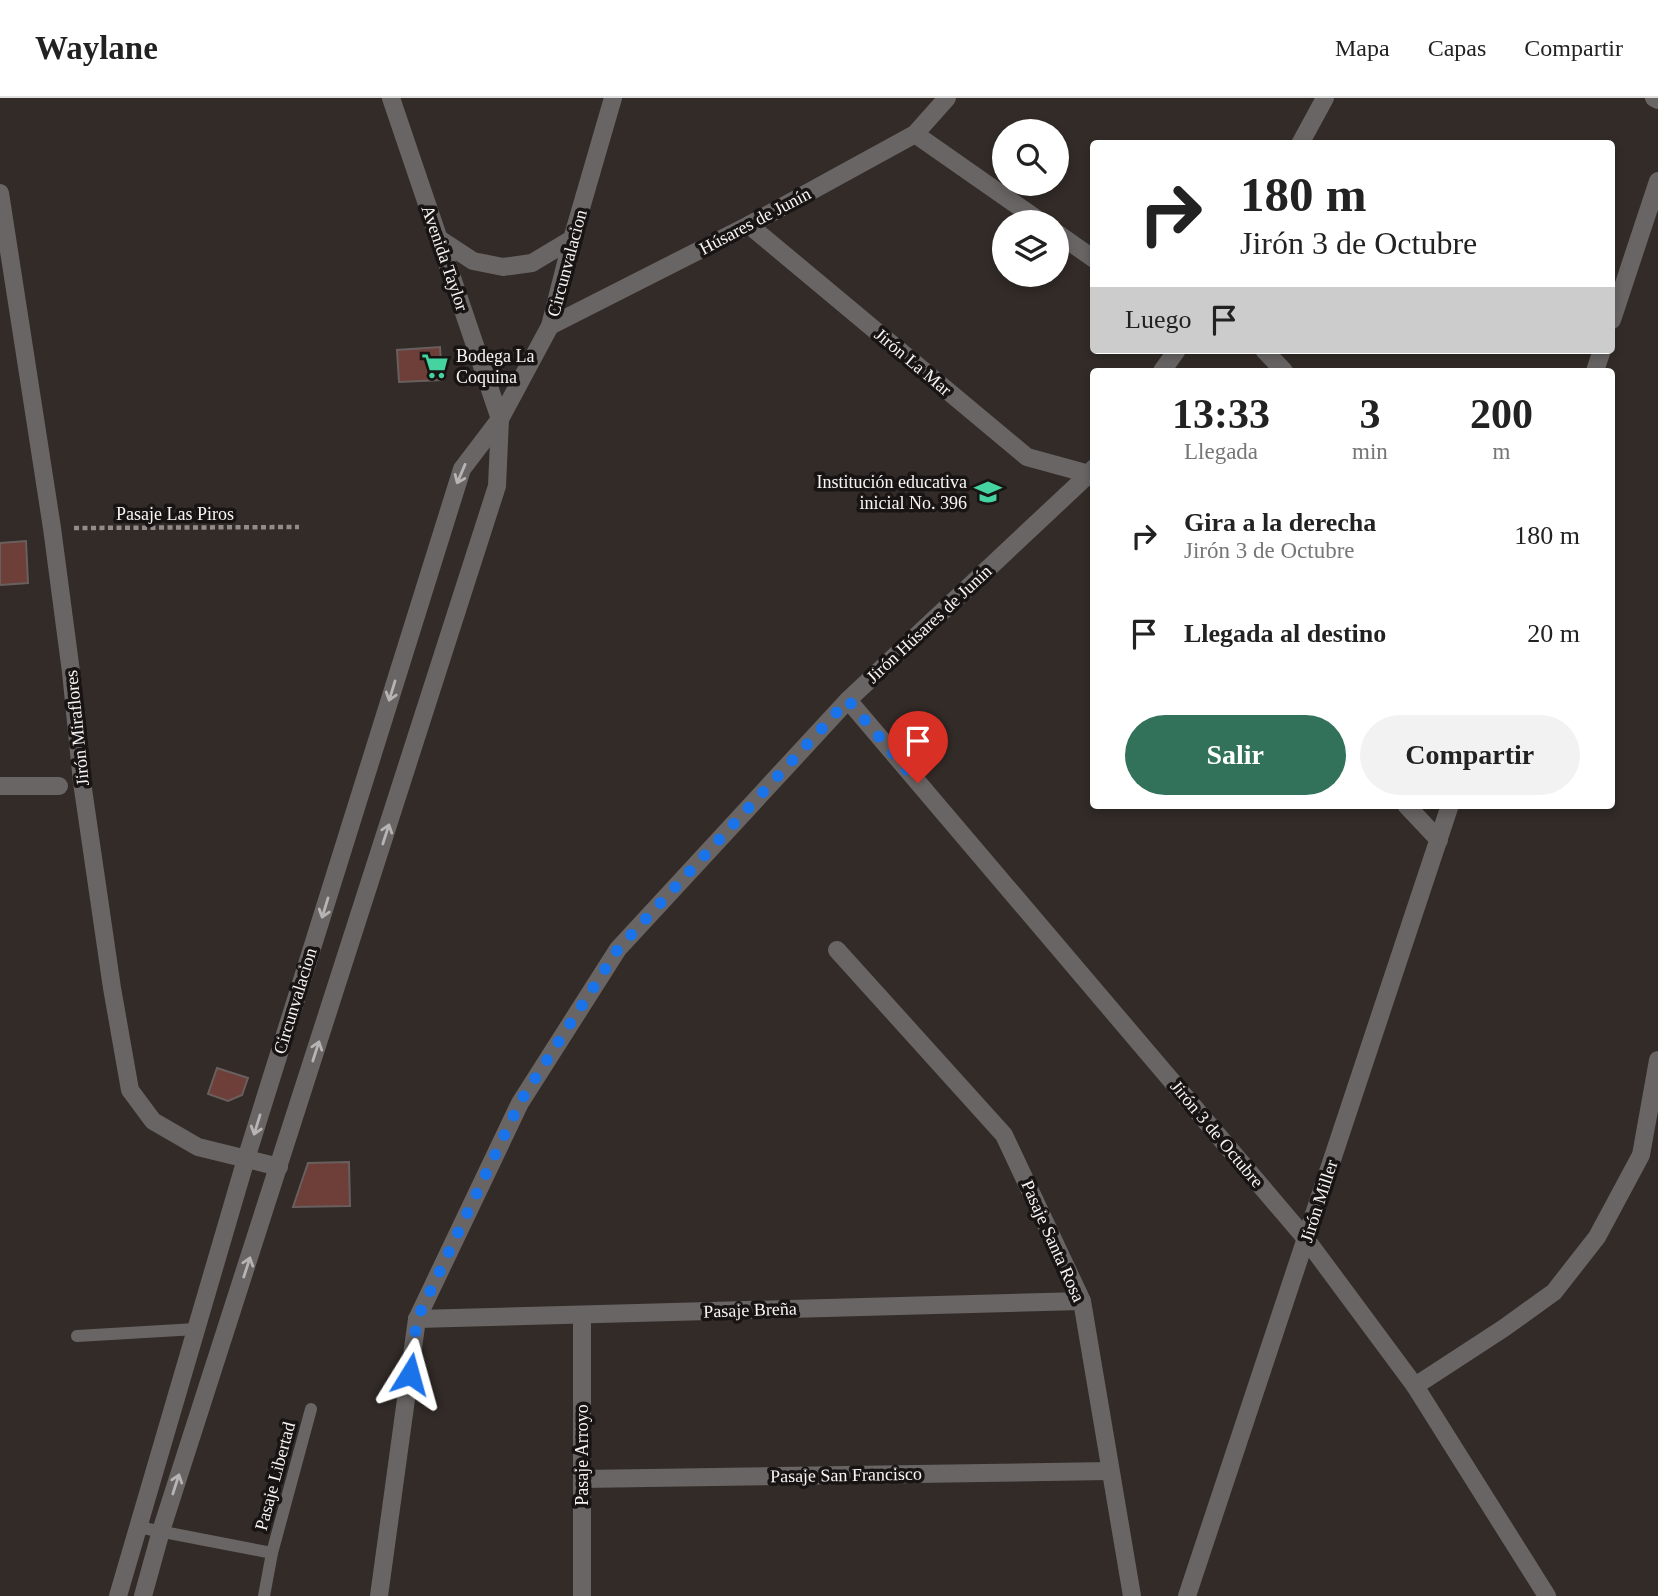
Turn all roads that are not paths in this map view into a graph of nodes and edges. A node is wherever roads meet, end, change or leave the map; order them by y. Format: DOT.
graph roads {
  1 [pos="391,98"];
  2 [pos="613,98"];
  3 [pos="947,98"];
  4 [pos="1325,98"];
  5 [pos="915,134"];
  6 [pos="1302,140"];
  7 [pos="1658,181"];
  8 [pos="0,192"];
  9 [pos="1024,210"];
  10 [pos="749,225"];
  11 [pos="438,238"];
  12 [pos="572,239"];
  13 [pos="1069,241"];
  14 [pos="1090,256"];
  15 [pos="1615,311"];
  16 [pos="550,326"];
  17 [pos="1268,354"];
  18 [pos="1281,368"];
  19 [pos="500,419"];
  20 [pos="1090,473"];
  21 [pos="1090,475"];
  22 [pos="848,700"];
  23 [pos="0,786"];
  24 [pos="59,786"];
  25 [pos="1410,809"];
  26 [pos="1449,809"];
  27 [pos="1439,840"];
  28 [pos="837,950"];
  29 [pos="1658,1060"];
  30 [pos="246,1159"];
  31 [pos="279,1167"];
  32 [pos="1306,1239"];
  33 [pos="1083,1301"];
  34 [pos="582,1315"];
  35 [pos="417,1319"];
  36 [pos="196,1329"];
  37 [pos="77,1336"];
  38 [pos="1415,1386"];
  39 [pos="311,1409"];
  40 [pos="1110,1471"];
  41 [pos="582,1479"];
  42 [pos="138,1527"];
  43 [pos="161,1531"];
  44 [pos="272,1553"];
  45 [pos="582,1595"];
  46 [pos="118,1596"];
  47 [pos="143,1596"];
  48 [pos="264,1596"];
  49 [pos="379,1596"];
  50 [pos="1132,1596"];
  51 [pos="1187,1596"];
  52 [pos="1547,1596"];
  1 -- 11 [label="street, Avenida Taylor"];
  2 -- 12 [label="street, Circunvalacion"];
  3 -- 5 [label="street, Húsares de Junín"];
  4 -- 6 [label="street"];
  5 -- 9 [label="street"];
  5 -- 10 [label="street, Húsares de Junín"];
  7 -- 15 [label="street"];
  8 -- 30 [label="street, Jirón Miraflores"];
  10 -- 16 [label="street, Húsares de Junín"];
  10 -- 20 [label="street, Jirón La Mar"];
  11 -- 12 [label="street"];
  11 -- 19 [label="street, Avenida Taylor"];
  12 -- 16 [label="street, Circunvalacion"];
  13 -- 14 [label="street"];
  16 -- 19 [label="street, Circunvalacion"];
  17 -- 18 [label="street"];
  19 -- 30 [label="street, Circunvalacion, one-way"];
  31 -- 19 [label="street, Circunvalacion, one-way"];
  21 -- 22 [label="street, Jirón Húsares de Junín"];
  22 -- 32 [label="street, Jirón 3 de Octubre"];
  22 -- 35 [label="street, Jirón Húsares de Junín"];
  23 -- 24 [label="street"];
  25 -- 27 [label="street"];
  26 -- 27 [label="street, Jirón Miller"];
  27 -- 32 [label="street, Jirón Miller"];
  28 -- 33 [label="street, Pasaje Santa Rosa"];
  29 -- 38 [label="street"];
  30 -- 31 [label="street, Jirón Miraflores"];
  30 -- 36 [label="street, Circunvalacion"];
  43 -- 31 [label="street, Circunvalacion, one-way"];
  32 -- 38 [label="street, Jirón 3 de Octubre"];
  32 -- 51 [label="street, Jirón Miller"];
  33 -- 34 [label="street, Pasaje Breña"];
  33 -- 40 [label="street, Pasaje Santa Rosa"];
  34 -- 35 [label="street, Pasaje Breña"];
  34 -- 41 [label="street, Pasaje Arroyo"];
  35 -- 49 [label="street, Jirón Húsares de Junín"];
  36 -- 37 [label="lane"];
  36 -- 42 [label="street, Circunvalacion"];
  38 -- 52 [label="street, Jirón 3 de Octubre"];
  39 -- 44 [label="lane, Pasaje Libertad"];
  40 -- 41 [label="street, Pasaje San Francisco"];
  40 -- 50 [label="street, Pasaje Santa Rosa"];
  41 -- 45 [label="street, Pasaje Arroyo"];
  42 -- 43 [label="lane, Pasaje Libertad"];
  42 -- 46 [label="street, Circunvalacion"];
  43 -- 44 [label="lane, Pasaje Libertad"];
  43 -- 47 [label="street, Circunvalacion"];
  44 -- 48 [label="lane, Pasaje Libertad"];
}
